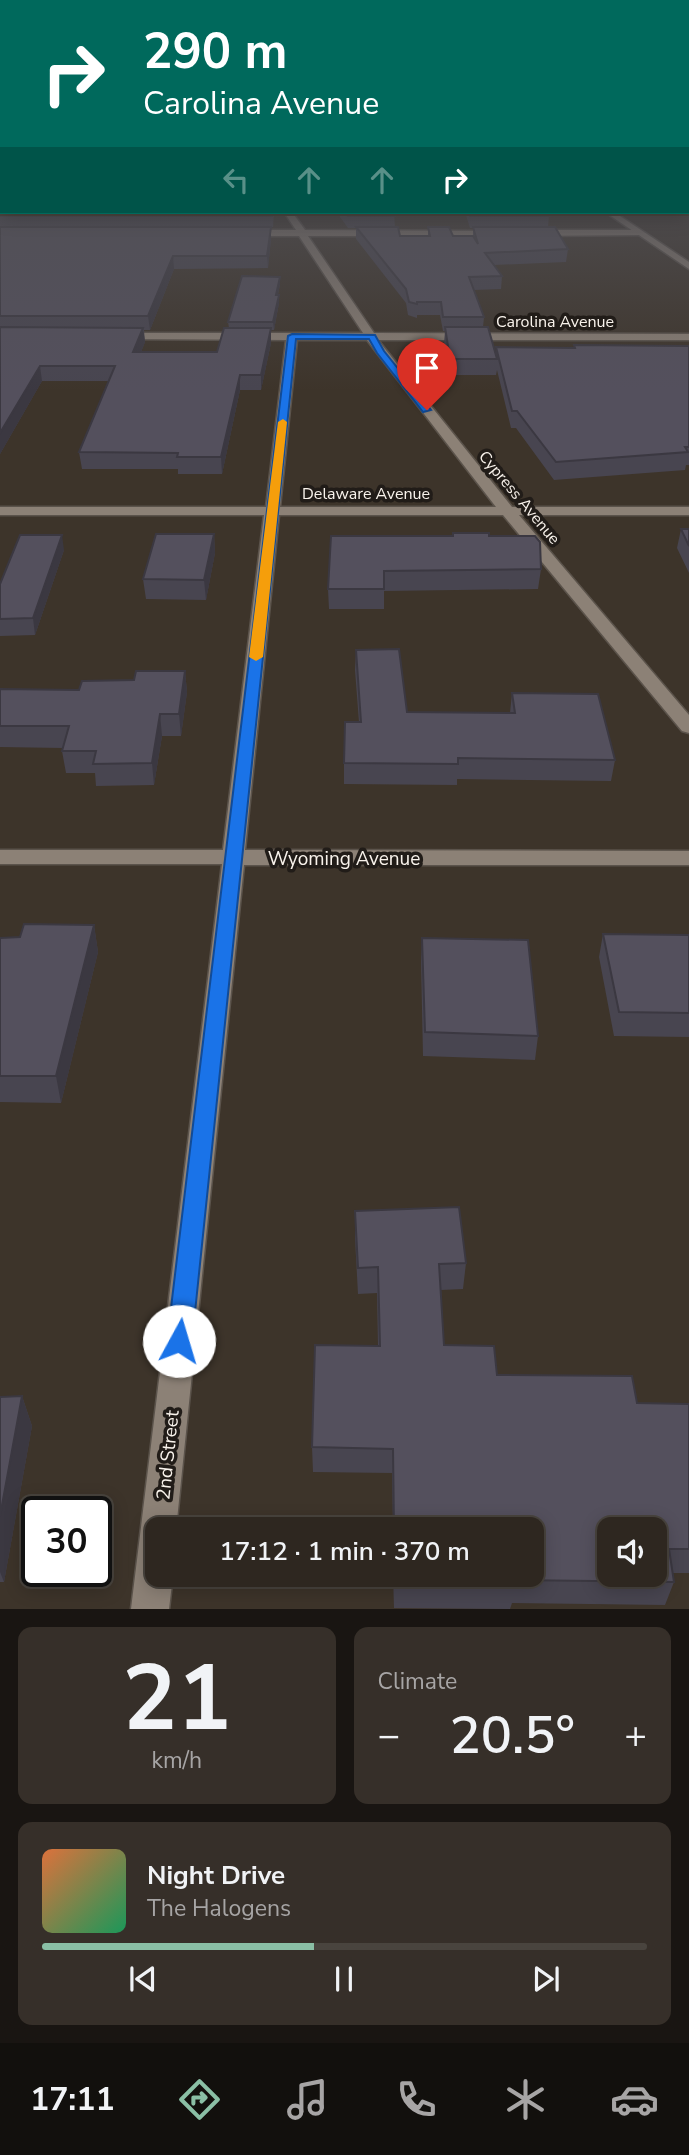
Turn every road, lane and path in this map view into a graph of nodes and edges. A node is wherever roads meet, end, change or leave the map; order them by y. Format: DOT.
graph roads {
  1 [pos="307,241"];
  2 [pos="650,241"];
  3 [pos="689,266"];
  4 [pos="97,336"];
  5 [pos="292,336"];
  6 [pos="372,337"];
  7 [pos="689,337"];
  8 [pos="0,511"];
  9 [pos="273,511"];
  10 [pos="508,511"];
  11 [pos="689,512"];
  12 [pos="689,727"];
  13 [pos="0,857"];
  14 [pos="233,858"];
  15 [pos="689,858"];
  16 [pos="159,1517"];
  17 [pos="152,1587"];
  18 [pos="150,1609"];
  1 -- 6 [label="street, Cypress Avenue"];
  2 -- 3 [label="street"];
  4 -- 5 [label="street, Carolina Avenue"];
  5 -- 6 [label="street, Carolina Avenue"];
  5 -- 9 [label="street, 2nd Street"];
  6 -- 7 [label="street, Carolina Avenue"];
  6 -- 10 [label="street, Cypress Avenue"];
  8 -- 9 [label="street, Delaware Avenue"];
  9 -- 10 [label="street, Delaware Avenue"];
  9 -- 14 [label="street, 2nd Street"];
  10 -- 11 [label="street, Delaware Avenue"];
  10 -- 12 [label="street, Cypress Avenue"];
  13 -- 14 [label="street, Wyoming Avenue"];
  14 -- 15 [label="street, Wyoming Avenue"];
  14 -- 16 [label="street, 2nd Street"];
  17 -- 18 [label="street"];
}
